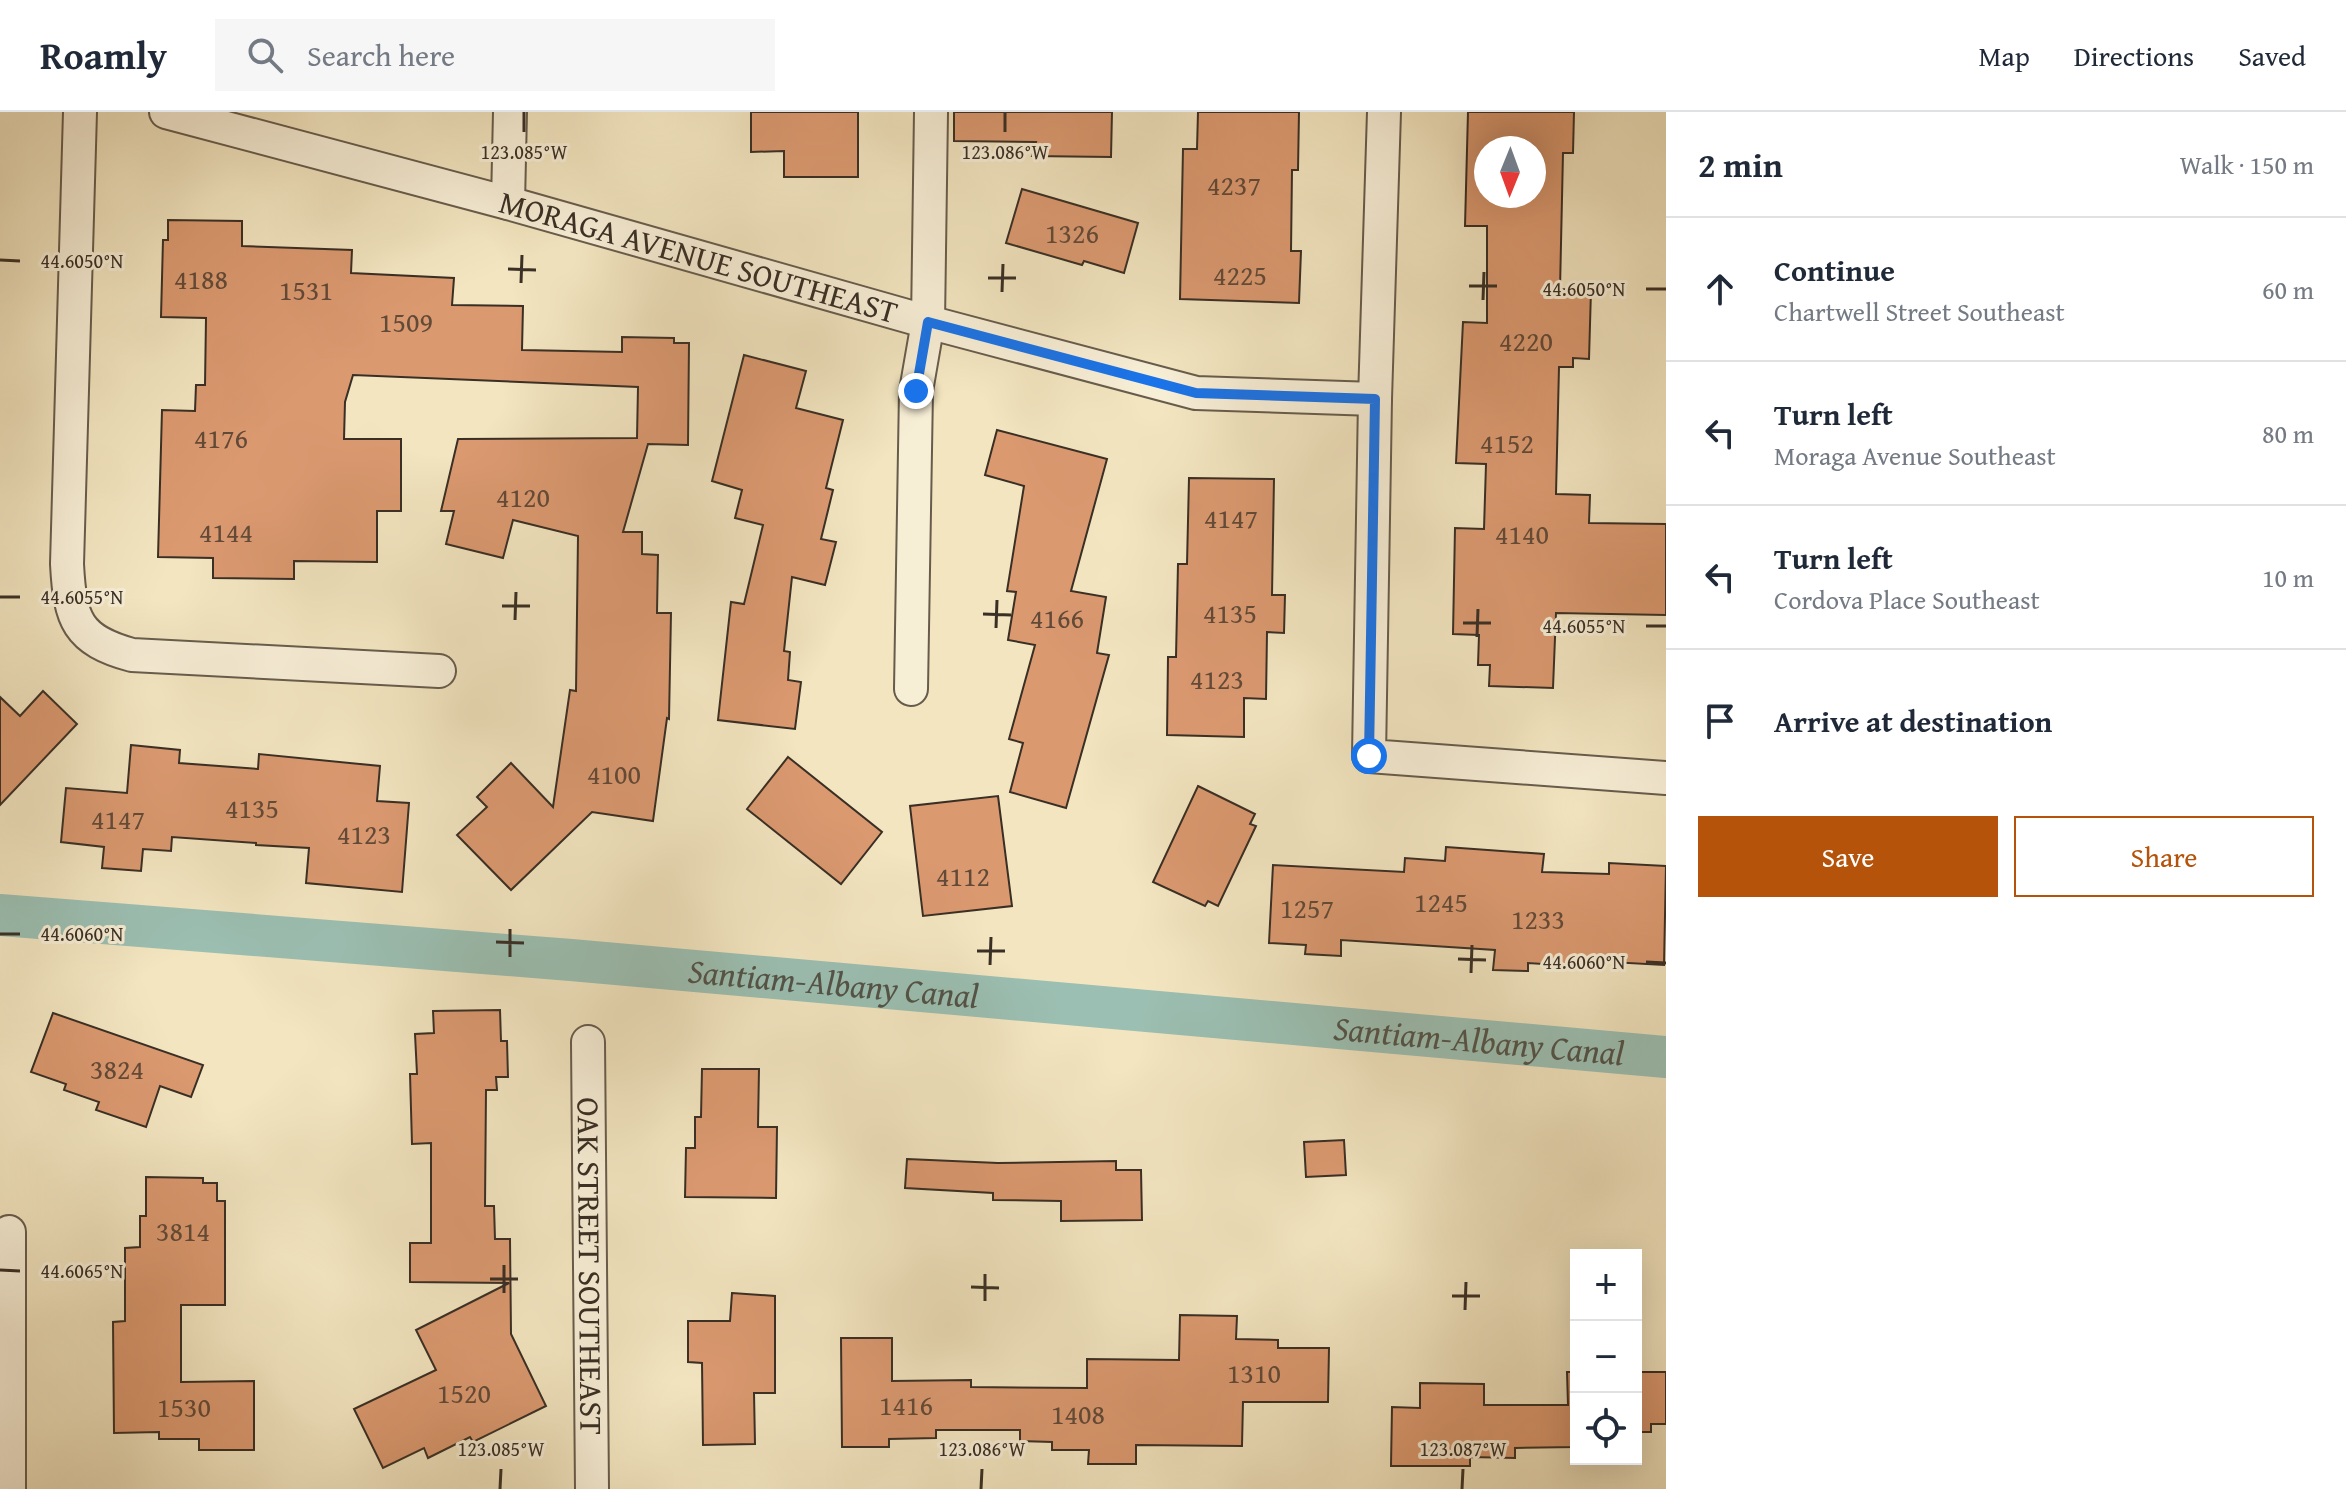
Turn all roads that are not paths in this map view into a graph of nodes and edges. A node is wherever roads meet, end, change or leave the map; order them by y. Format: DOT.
graph roads {
  1 [pos="80,112"];
  2 [pos="166,112"];
  3 [pos="510,112"];
  4 [pos="931,112"];
  5 [pos="1384,112"];
  6 [pos="508,203"];
  7 [pos="928,322"];
  8 [pos="1375,399"];
  9 [pos="439,671"];
  10 [pos="911,689"];
  11 [pos="1666,778"];
  12 [pos="588,1042"];
  13 [pos="9,1232"];
  14 [pos="9,1489"];
  15 [pos="592,1489"];
  1 -- 9 [label="street"];
  2 -- 6 [label="street, MORAGA AVENUE SOUTHEAST"];
  3 -- 6 [label="street"];
  4 -- 7 [label="street"];
  5 -- 8 [label="street"];
  6 -- 7 [label="street, MORAGA AVENUE SOUTHEAST"];
  7 -- 8 [label="street, MORAGA AVENUE SOUTHEAST"];
  7 -- 10 [label="street"];
  8 -- 11 [label="street"];
  12 -- 15 [label="street, OAK STREET SOUTHEAST"];
  13 -- 14 [label="street"];
}
